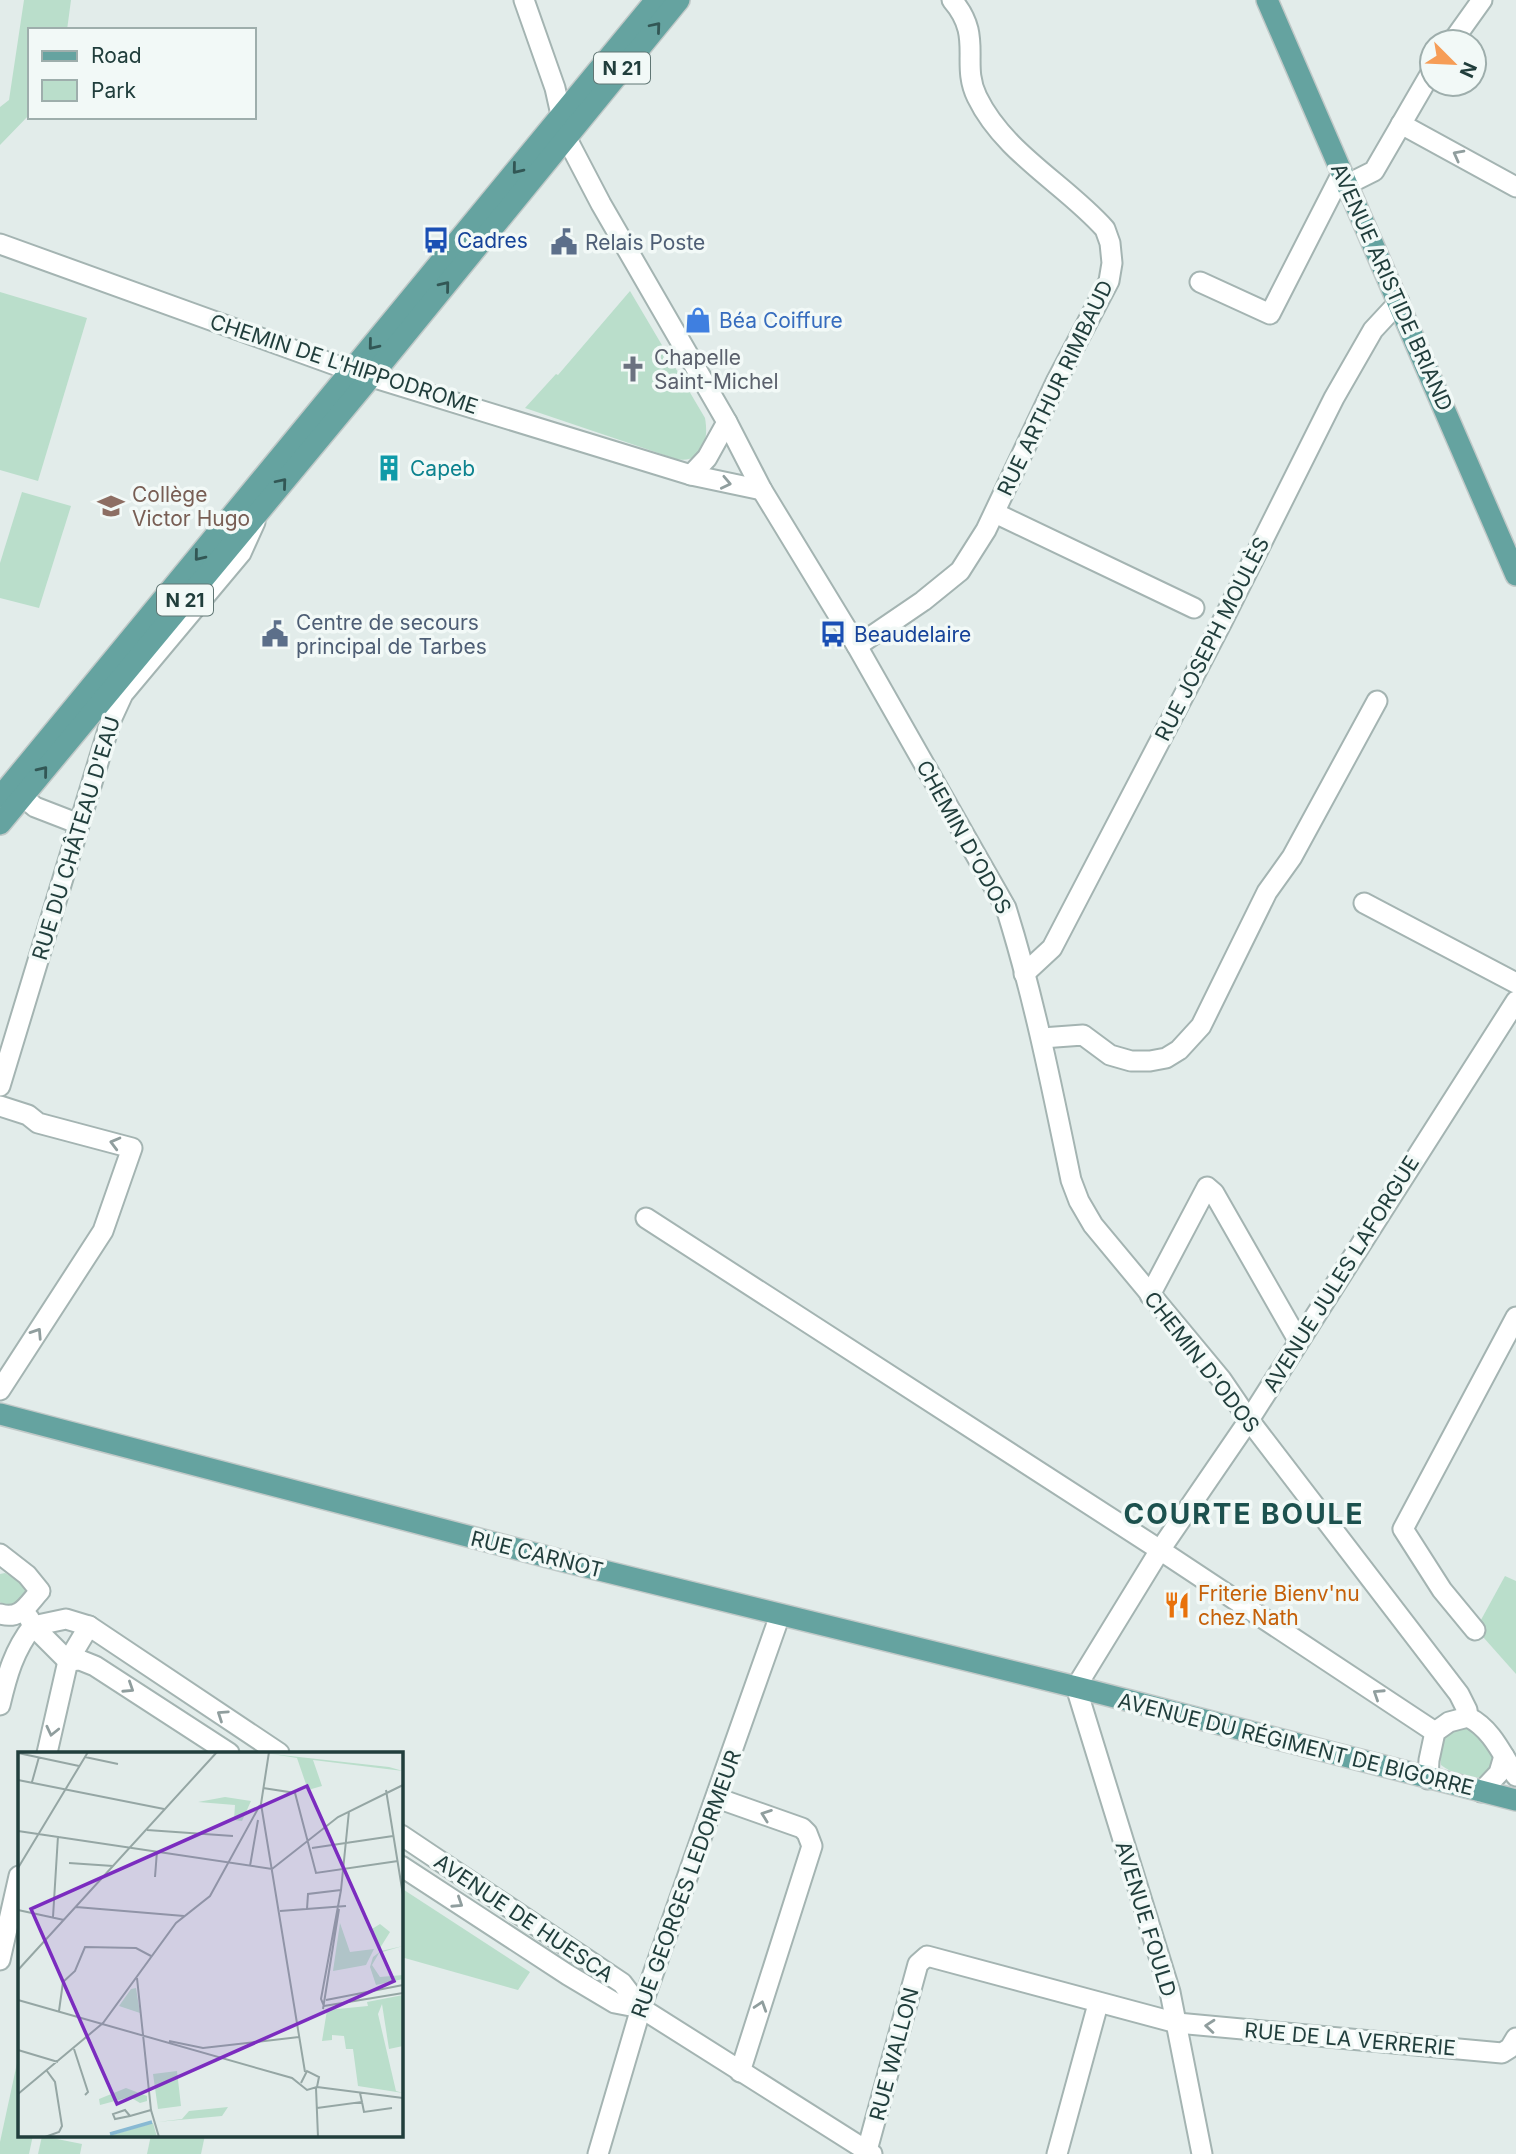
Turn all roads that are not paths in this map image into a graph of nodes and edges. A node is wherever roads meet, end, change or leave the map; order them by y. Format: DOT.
graph roads {
  1 [pos="524,0"];
  2 [pos="656,0"];
  3 [pos="679,0"];
  4 [pos="952,0"];
  5 [pos="1268,0"];
  6 [pos="1482,0"];
  7 [pos="1462,28"];
  8 [pos="1418,95"];
  9 [pos="560,116"];
  10 [pos="1401,124"];
  11 [pos="566,137"];
  12 [pos="1345,178"];
  13 [pos="1516,187"];
  14 [pos="0,244"];
  15 [pos="1200,282"];
  16 [pos="1399,302"];
  17 [pos="361,374"];
  18 [pos="727,422"];
  19 [pos="691,475"];
  20 [pos="762,491"];
  21 [pos="261,508"];
  22 [pos="995,513"];
  23 [pos="1516,575"];
  24 [pos="1194,608"];
  25 [pos="857,646"];
  26 [pos="1377,701"];
  27 [pos="0,797"];
  28 [pos="23,797"];
  29 [pos="0,824"];
  30 [pos="79,824"];
  31 [pos="1364,903"];
  32 [pos="1024,974"];
  33 [pos="1516,983"];
  34 [pos="1516,1001"];
  35 [pos="1042,1038"];
  36 [pos="0,1086"];
  37 [pos="0,1106"];
  38 [pos="646,1218"];
  39 [pos="1150,1296"];
  40 [pos="1516,1317"];
  41 [pos="1298,1340"];
  42 [pos="0,1390"];
  43 [pos="0,1414"];
  44 [pos="1249,1420"];
  45 [pos="1160,1550"];
  46 [pos="2,1560"];
  47 [pos="0,1614"];
  48 [pos="780,1615"];
  49 [pos="28,1617"];
  50 [pos="89,1626"];
  51 [pos="1475,1630"];
  52 [pos="68,1661"];
  53 [pos="1076,1687"];
  54 [pos="0,1705"];
  55 [pos="1468,1717"];
  56 [pos="1436,1732"];
  57 [pos="47,1752"];
  58 [pos="227,1752"];
  59 [pos="278,1752"];
  60 [pos="1504,1756"];
  61 [pos="1516,1776"];
  62 [pos="1428,1779"];
  63 [pos="1481,1792"];
  64 [pos="717,1798"];
  65 [pos="1516,1800"];
  66 [pos="402,1836"];
  67 [pos="402,1867"];
  68 [pos="18,1880"];
  69 [pos="0,1960"];
  70 [pos="1098,2004"];
  71 [pos="641,2008"];
  72 [pos="1177,2024"];
  73 [pos="1516,2038"];
  74 [pos="740,2071"];
  75 [pos="869,2153"];
  76 [pos="598,2154"];
  77 [pos="1057,2154"];
  78 [pos="1202,2154"];
  1 -- 9 [label="street, CHEMIN D'ODOS"];
  2 -- 9 [label="main road, N 21"];
  11 -- 3 [label="main road, N 21, one-way"];
  4 -- 22 [label="street, RUE ARTHUR RIMBAUD"];
  5 -- 12 [label="main road, AVENUE ARISTIDE BRIAND"];
  6 -- 7 [label="street"];
  8 -- 10 [label="street"];
  9 -- 11 [label="street, CHEMIN D'ODOS"];
  9 -- 17 [label="main road, N 21, one-way"];
  10 -- 12 [label="street"];
  13 -- 10 [label="street, one-way"];
  17 -- 11 [label="main road, N 21, one-way"];
  11 -- 18 [label="street, CHEMIN D'ODOS"];
  12 -- 15 [label="street"];
  12 -- 16 [label="main road, AVENUE ARISTIDE BRIAND"];
  14 -- 17 [label="street, CHEMIN DE L'HIPPODROME"];
  16 -- 23 [label="main road, AVENUE ARISTIDE BRIAND"];
  16 -- 32 [label="street, RUE JOSEPH MOULÈS"];
  17 -- 19 [label="street, CHEMIN DE L'HIPPODROME"];
  21 -- 17 [label="main road, N 21, one-way"];
  17 -- 27 [label="main road, N 21, one-way"];
  18 -- 19 [label="street"];
  18 -- 20 [label="street, CHEMIN D'ODOS"];
  19 -- 20 [label="street, CHEMIN DE L'HIPPODROME, one-way"];
  20 -- 25 [label="street, CHEMIN D'ODOS"];
  28 -- 21 [label="main road, N 21, one-way"];
  21 -- 30 [label="street, RUE DU CHÂTEAU D'EAU"];
  22 -- 24 [label="street"];
  22 -- 25 [label="street, RUE ARTHUR RIMBAUD"];
  25 -- 32 [label="street, CHEMIN D'ODOS"];
  26 -- 35 [label="street"];
  28 -- 29 [label="main road, N 21"];
  28 -- 30 [label="street"];
  30 -- 36 [label="street, RUE DU CHÂTEAU D'EAU"];
  31 -- 33 [label="street"];
  32 -- 35 [label="street, CHEMIN D'ODOS"];
  34 -- 41 [label="street, AVENUE JULES LAFORGUE"];
  35 -- 39 [label="street, CHEMIN D'ODOS"];
  42 -- 37 [label="street, one-way"];
  38 -- 45 [label="street"];
  39 -- 41 [label="street"];
  39 -- 44 [label="street, CHEMIN D'ODOS"];
  40 -- 51 [label="street"];
  41 -- 44 [label="street, AVENUE JULES LAFORGUE"];
  43 -- 48 [label="main road, RUE CARNOT"];
  44 -- 45 [label="street, AVENUE JULES LAFORGUE"];
  44 -- 55 [label="street, CHEMIN D'ODOS"];
  45 -- 53 [label="street, AVENUE JULES LAFORGUE"];
  56 -- 45 [label="street, one-way"];
  46 -- 49 [label="street"];
  47 -- 49 [label="street"];
  48 -- 53 [label="main road, RUE CARNOT"];
  48 -- 64 [label="street, RUE GEORGES LEDORMEUR"];
  49 -- 50 [label="street"];
  49 -- 52 [label="street"];
  49 -- 54 [label="street"];
  50 -- 52 [label="street"];
  59 -- 50 [label="street, one-way"];
  52 -- 57 [label="street, one-way"];
  52 -- 58 [label="street, one-way"];
  53 -- 62 [label="main road, AVENUE DU RÉGIMENT DE BIGORRE"];
  53 -- 72 [label="street, AVENUE FOULD"];
  55 -- 56 [label="street"];
  55 -- 60 [label="street, CHEMIN D'ODOS"];
  56 -- 62 [label="street"];
  60 -- 61 [label="street, CHEMIN D'ODOS"];
  60 -- 63 [label="street"];
  62 -- 63 [label="main road, AVENUE DU RÉGIMENT DE BIGORRE"];
  63 -- 65 [label="main road, AVENUE DU RÉGIMENT DE BIGORRE"];
  64 -- 71 [label="street, RUE GEORGES LEDORMEUR"];
  74 -- 64 [label="street, one-way"];
  66 -- 71 [label="street, AVENUE DE HUESCA"];
  67 -- 71 [label="street, AVENUE DE HUESCA, one-way"];
  68 -- 69 [label="street"];
  70 -- 72 [label="street"];
  70 -- 75 [label="street, RUE WALLON"];
  70 -- 77 [label="street"];
  71 -- 74 [label="street, AVENUE DE HUESCA"];
  71 -- 76 [label="street, RUE GEORGES LEDORMEUR"];
  73 -- 72 [label="street, RUE DE LA VERRERIE, one-way"];
  72 -- 78 [label="street, AVENUE FOULD"];
  74 -- 75 [label="street, AVENUE DE HUESCA"];
}
